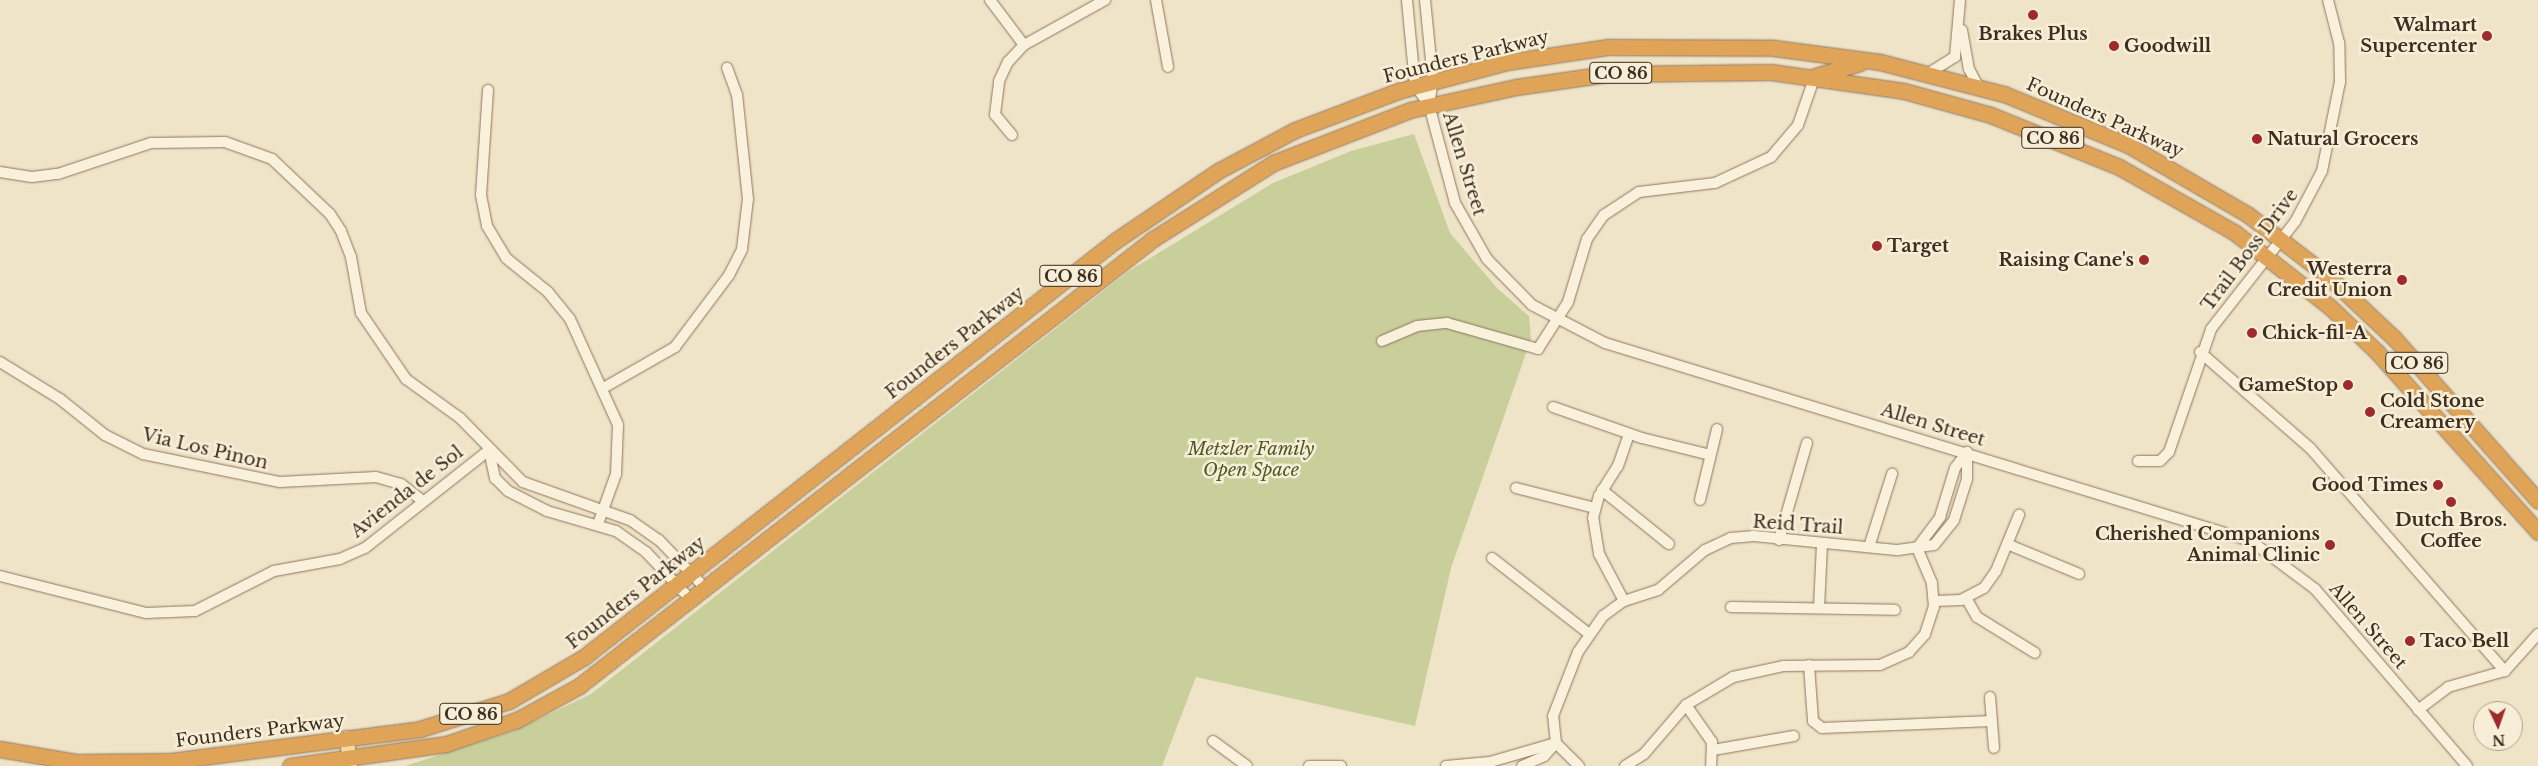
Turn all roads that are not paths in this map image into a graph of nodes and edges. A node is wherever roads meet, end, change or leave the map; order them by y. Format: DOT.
graph roads {
  1 [pos="990,0"];
  2 [pos="1105,0"];
  3 [pos="1156,0"];
  4 [pos="1406,0"];
  5 [pos="1425,0"];
  6 [pos="1960,0"];
  7 [pos="2328,0"];
  8 [pos="1961,27"];
  9 [pos="1024,45"];
  10 [pos="1873,60"];
  11 [pos="1168,67"];
  12 [pos="727,68"];
  13 [pos="1929,73"];
  14 [pos="1814,76"];
  15 [pos="1433,80"];
  16 [pos="1416,85"];
  17 [pos="1978,86"];
  18 [pos="488,90"];
  19 [pos="1429,105"];
  20 [pos="1012,135"];
  21 [pos="0,172"];
  22 [pos="2282,240"];
  23 [pos="2269,256"];
  24 [pos="1556,321"];
  25 [pos="1382,342"];
  26 [pos="2200,352"];
  27 [pos="0,362"];
  28 [pos="605,388"];
  29 [pos="1553,407"];
  30 [pos="1717,429"];
  31 [pos="1629,434"];
  32 [pos="1807,443"];
  33 [pos="489,450"];
  34 [pos="1967,452"];
  35 [pos="1710,454"];
  36 [pos="2138,461"];
  37 [pos="1892,474"];
  38 [pos="1516,488"];
  39 [pos="1602,490"];
  40 [pos="1700,500"];
  41 [pos="2538,501"];
  42 [pos="423,502"];
  43 [pos="604,508"];
  44 [pos="1595,508"];
  45 [pos="2019,516"];
  46 [pos="598,524"];
  47 [pos="2538,532"];
  48 [pos="1779,540"];
  49 [pos="1669,544"];
  50 [pos="2007,544"];
  51 [pos="1822,545"];
  52 [pos="1869,547"];
  53 [pos="1917,548"];
  54 [pos="1492,558"];
  55 [pos="692,574"];
  56 [pos="2079,574"];
  57 [pos="0,576"];
  58 [pos="678,585"];
  59 [pos="707,590"];
  60 [pos="1966,598"];
  61 [pos="692,601"];
  62 [pos="1934,601"];
  63 [pos="1624,602"];
  64 [pos="1731,607"];
  65 [pos="1819,608"];
  66 [pos="1894,610"];
  67 [pos="1588,634"];
  68 [pos="2538,634"];
  69 [pos="2035,653"];
  70 [pos="1809,665"];
  71 [pos="2505,671"];
  72 [pos="1990,697"];
  73 [pos="1686,705"];
  74 [pos="2418,710"];
  75 [pos="1992,721"];
  76 [pos="1794,736"];
  77 [pos="347,738"];
  78 [pos="1212,741"];
  79 [pos="1556,743"];
  80 [pos="1994,748"];
  81 [pos="0,749"];
  82 [pos="1713,750"];
  83 [pos="407,751"];
  84 [pos="349,762"];
  85 [pos="290,766"];
  86 [pos="389,766"];
  87 [pos="1247,766"];
  88 [pos="1309,766"];
  89 [pos="1341,766"];
  90 [pos="1446,766"];
  91 [pos="1522,766"];
  92 [pos="1578,766"];
  93 [pos="1625,766"];
  94 [pos="1711,766"];
  95 [pos="2467,766"];
  1 -- 9 [label="street"];
  2 -- 9 [label="street"];
  3 -- 11 [label="street"];
  4 -- 16 [label="street"];
  5 -- 15 [label="street"];
  6 -- 8 [label="street"];
  7 -- 22 [label="street, Trail Boss Drive"];
  8 -- 13 [label="street"];
  8 -- 17 [label="street"];
  9 -- 20 [label="street"];
  10 -- 13 [label="highway, Founders Parkway / CO 86"];
  10 -- 14 [label="highway"];
  10 -- 15 [label="highway, Founders Parkway / CO 86"];
  12 -- 28 [label="street"];
  13 -- 17 [label="highway, Founders Parkway / CO 86"];
  14 -- 19 [label="highway, CO 86"];
  14 -- 23 [label="highway, CO 86"];
  14 -- 24 [label="street"];
  15 -- 16 [label="highway, Founders Parkway / CO 86"];
  15 -- 19 [label="street"];
  16 -- 19 [label="street"];
  16 -- 55 [label="highway, Founders Parkway / CO 86"];
  17 -- 22 [label="highway, Founders Parkway / CO 86"];
  18 -- 28 [label="street"];
  19 -- 24 [label="street, Allen Street"];
  19 -- 59 [label="highway, CO 86"];
  21 -- 33 [label="street, Avienda de Sol"];
  22 -- 23 [label="street, Trail Boss Drive"];
  22 -- 41 [label="highway, Founders Parkway / CO 86"];
  23 -- 26 [label="street, Trail Boss Drive"];
  23 -- 47 [label="highway, CO 86"];
  24 -- 25 [label="street"];
  24 -- 34 [label="street, Allen Street"];
  26 -- 36 [label="street, Trail Boss Drive"];
  26 -- 71 [label="street"];
  27 -- 42 [label="street, Via Los Pinon"];
  28 -- 43 [label="street"];
  29 -- 31 [label="street"];
  30 -- 35 [label="street"];
  31 -- 35 [label="street"];
  31 -- 39 [label="street"];
  32 -- 48 [label="street"];
  33 -- 42 [label="street, Avienda de Sol"];
  33 -- 43 [label="street, Avienda de Sol"];
  33 -- 46 [label="street, Avienda de Sol"];
  34 -- 53 [label="street"];
  34 -- 53 [label="street, Reid Trail"];
  34 -- 74 [label="street, Allen Street"];
  35 -- 40 [label="street"];
  37 -- 52 [label="street"];
  38 -- 44 [label="street"];
  39 -- 44 [label="street"];
  39 -- 49 [label="street"];
  42 -- 57 [label="street, Avienda de Sol"];
  43 -- 46 [label="street"];
  43 -- 55 [label="street, Avienda de Sol"];
  44 -- 63 [label="street"];
  45 -- 50 [label="street"];
  46 -- 58 [label="street, Avienda de Sol"];
  48 -- 51 [label="street, Reid Trail"];
  48 -- 63 [label="street, Reid Trail"];
  50 -- 56 [label="street"];
  50 -- 60 [label="street"];
  51 -- 52 [label="street, Reid Trail"];
  51 -- 65 [label="street"];
  52 -- 53 [label="street, Reid Trail"];
  53 -- 62 [label="street"];
  54 -- 67 [label="street"];
  55 -- 58 [label="highway, Founders Parkway / CO 86"];
  55 -- 59 [label="street, Avienda de Sol"];
  58 -- 61 [label="street, Avienda de Sol"];
  58 -- 77 [label="highway, Founders Parkway / CO 86"];
  59 -- 61 [label="highway, CO 86"];
  60 -- 62 [label="street"];
  60 -- 69 [label="street"];
  61 -- 83 [label="highway, CO 86"];
  62 -- 70 [label="street"];
  63 -- 67 [label="street, Reid Trail"];
  64 -- 65 [label="street"];
  65 -- 66 [label="street"];
  67 -- 79 [label="street, Reid Trail"];
  68 -- 71 [label="street"];
  70 -- 73 [label="street"];
  70 -- 75 [label="street"];
  71 -- 74 [label="street"];
  72 -- 75 [label="street"];
  73 -- 82 [label="street"];
  73 -- 93 [label="street"];
  74 -- 95 [label="street, Allen Street"];
  75 -- 80 [label="street"];
  76 -- 82 [label="street"];
  77 -- 81 [label="highway, Founders Parkway / CO 86"];
  77 -- 84 [label="main road"];
  78 -- 87 [label="street"];
  79 -- 90 [label="street"];
  79 -- 91 [label="street"];
  79 -- 92 [label="street"];
  82 -- 94 [label="street"];
  83 -- 84 [label="highway, CO 86"];
  83 -- 86 [label="highway"];
  84 -- 85 [label="highway, CO 86"];
  88 -- 89 [label="street"];
}
